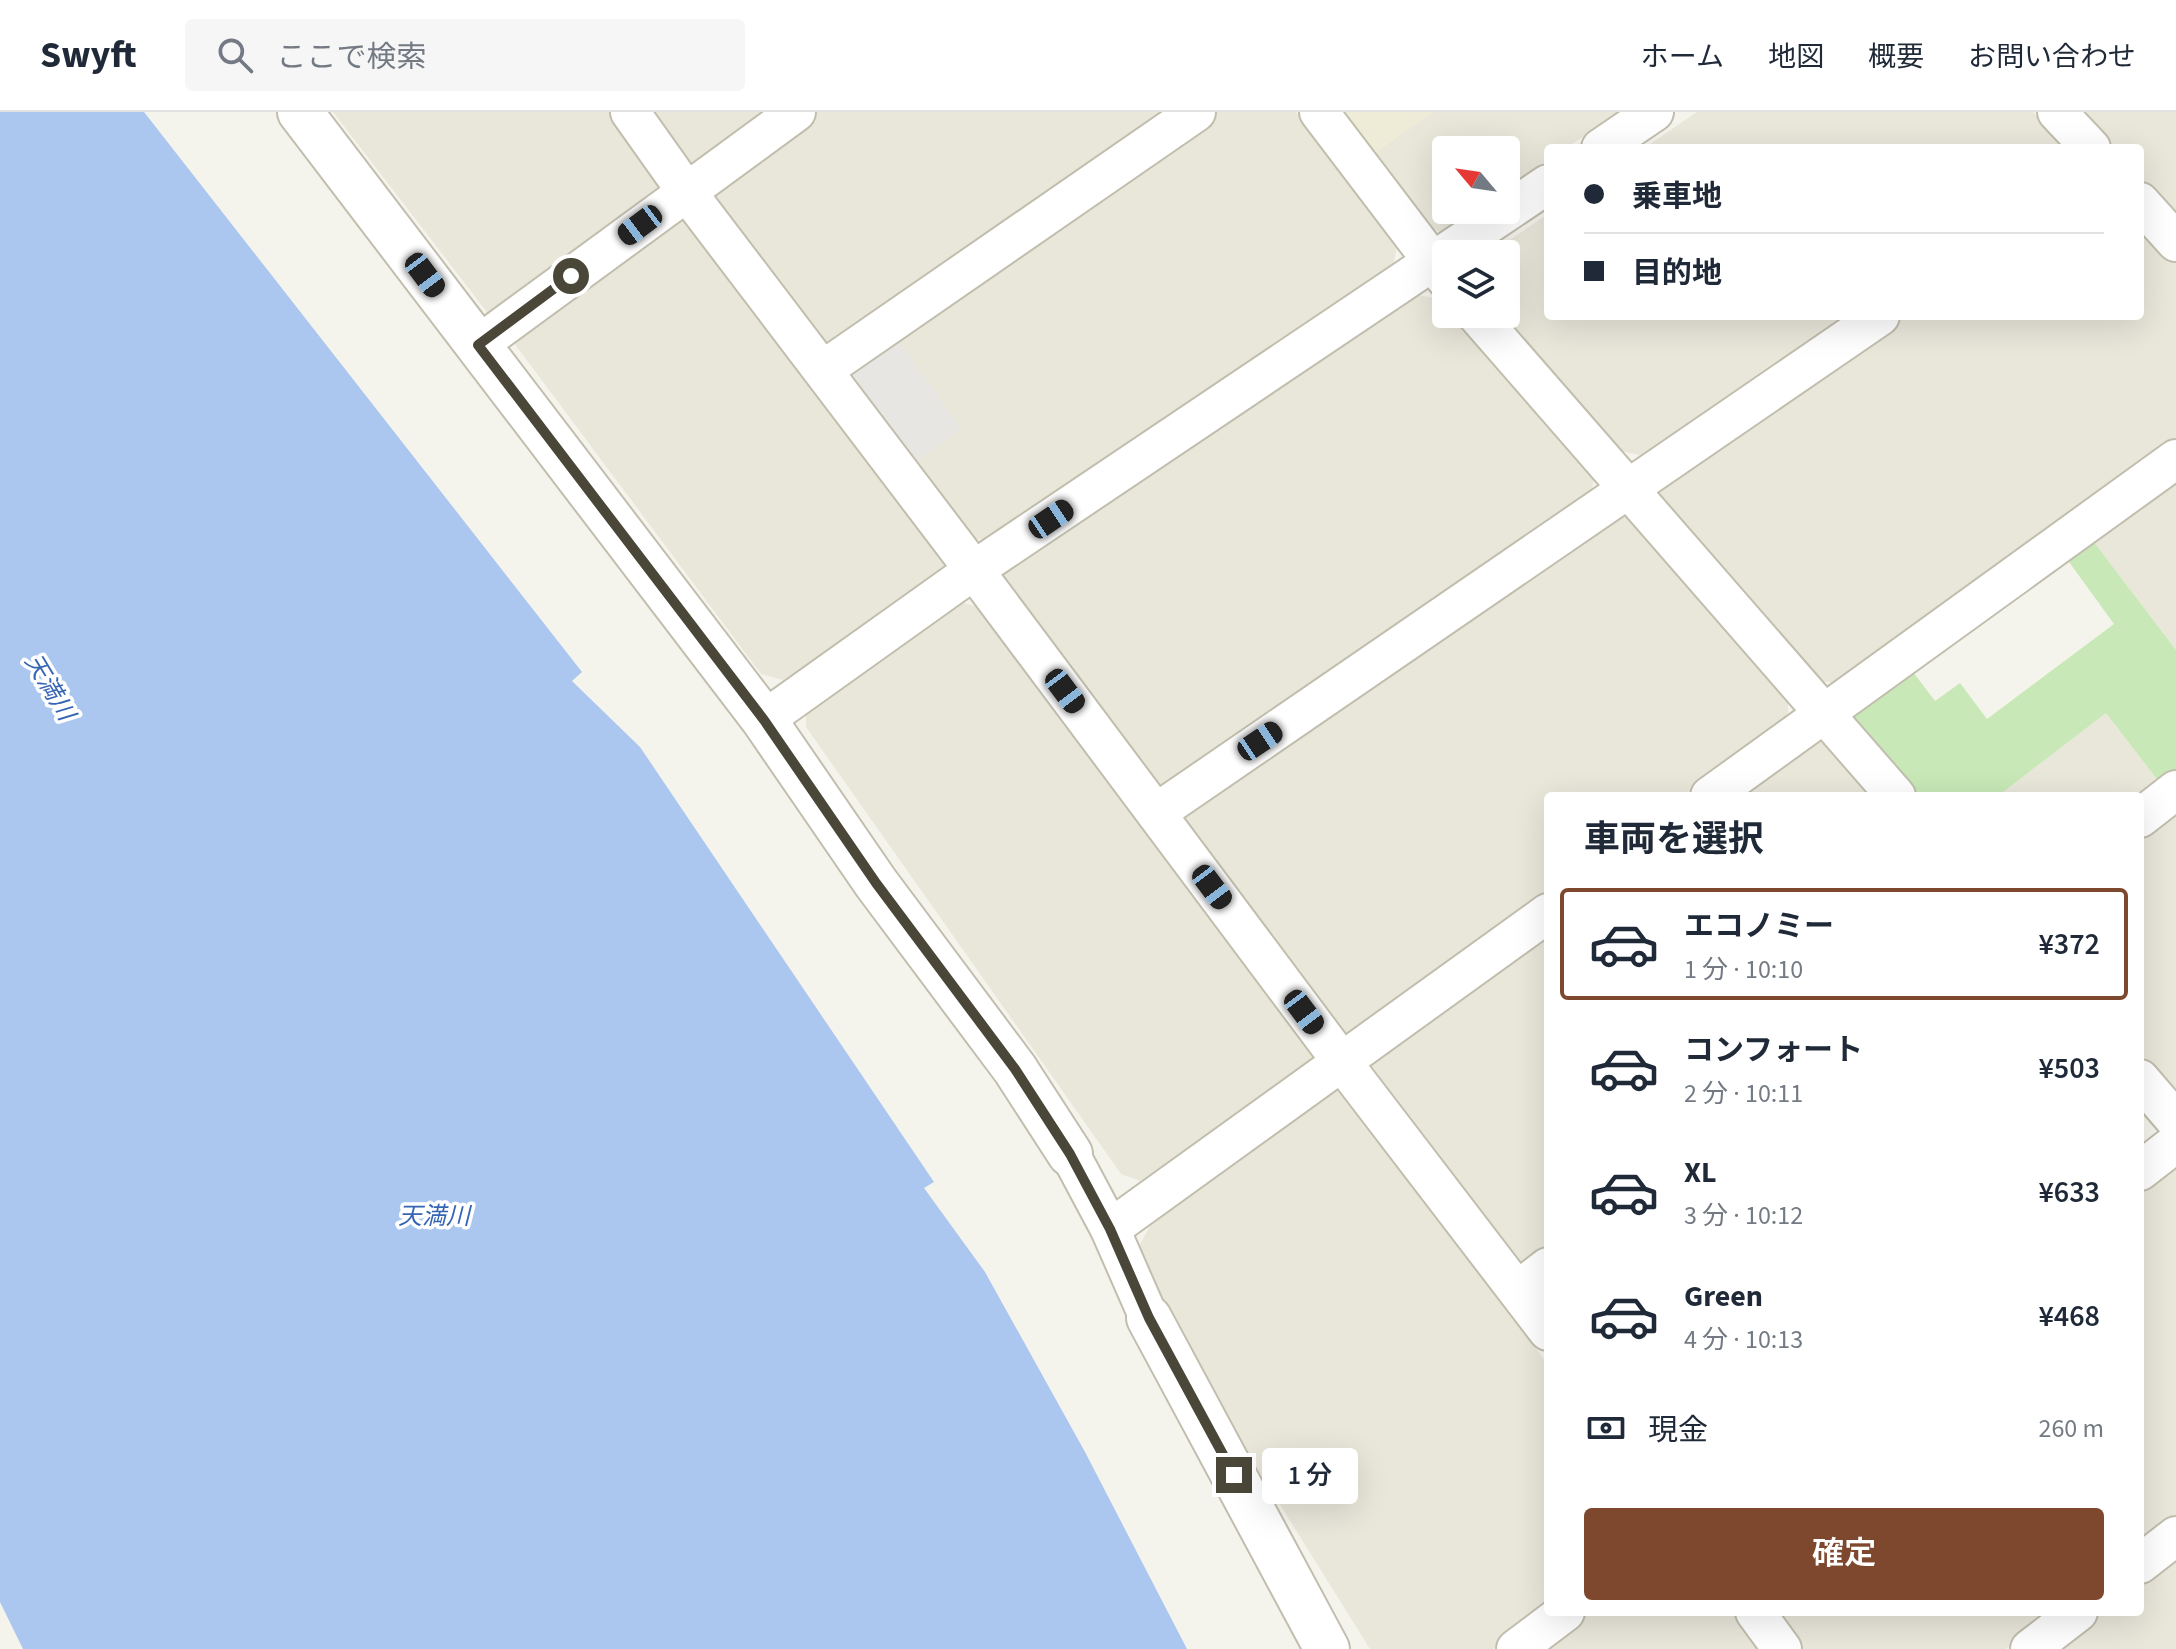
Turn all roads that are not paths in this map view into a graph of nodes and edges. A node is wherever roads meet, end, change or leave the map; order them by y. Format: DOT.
graph roads {
  1 [pos="300,112"];
  2 [pos="630,112"];
  3 [pos="796,112"];
  4 [pos="1196,112"];
  5 [pos="1319,112"];
  6 [pos="1654,112"];
  7 [pos="2057,112"];
  8 [pos="1607,144"];
  9 [pos="2087,144"];
  10 [pos="1544,187"];
  11 [pos="686,191"];
  12 [pos="2144,206"];
  13 [pos="1478,240"];
  14 [pos="2176,242"];
  15 [pos="1432,262"];
  16 [pos="1432,276"];
  17 [pos="1874,320"];
  18 [pos="1488,328"];
  19 [pos="478,345"];
  20 [pos="823,370"];
  21 [pos="2176,459"];
  22 [pos="1627,489"];
  23 [pos="974,570"];
  24 [pos="1824,713"];
  25 [pos="764,720"];
  26 [pos="2176,790"];
  27 [pos="1715,792"];
  28 [pos="1893,792"];
  29 [pos="1156,813"];
  30 [pos="2144,815"];
  31 [pos="1544,916"];
  32 [pos="1342,1062"];
  33 [pos="2144,1084"];
  34 [pos="2176,1121"];
  35 [pos="2176,1143"];
  36 [pos="1070,1154"];
  37 [pos="2144,1168"];
  38 [pos="1110,1229"];
  39 [pos="1544,1270"];
  40 [pos="1518,1290"];
  41 [pos="1149,1318"];
  42 [pos="1544,1326"];
  43 [pos="2176,1536"];
  44 [pos="2144,1561"];
  45 [pos="1560,1616"];
  46 [pos="1758,1616"];
  47 [pos="2073,1616"];
  48 [pos="1327,1649"];
  49 [pos="1516,1649"];
  50 [pos="1782,1649"];
  51 [pos="2030,1649"];
  1 -- 19 [label="street"];
  2 -- 11 [label="street"];
  3 -- 11 [label="street"];
  4 -- 20 [label="street"];
  5 -- 15 [label="street"];
  6 -- 8 [label="street"];
  7 -- 9 [label="street"];
  10 -- 13 [label="street"];
  11 -- 19 [label="street"];
  11 -- 20 [label="street"];
  12 -- 14 [label="street"];
  16 -- 23 [label="street"];
  17 -- 22 [label="street"];
  18 -- 22 [label="street"];
  19 -- 25 [label="street"];
  20 -- 23 [label="street"];
  21 -- 24 [label="street"];
  22 -- 24 [label="street"];
  22 -- 29 [label="street"];
  23 -- 25 [label="street"];
  23 -- 29 [label="street"];
  24 -- 27 [label="street"];
  24 -- 28 [label="street"];
  25 -- 36 [label="street"];
  26 -- 30 [label="street"];
  29 -- 32 [label="street"];
  31 -- 32 [label="street"];
  32 -- 38 [label="street"];
  32 -- 40 [label="street"];
  33 -- 34 [label="street"];
  35 -- 37 [label="street"];
  36 -- 38 [label="street"];
  38 -- 41 [label="street"];
  39 -- 40 [label="street"];
  40 -- 42 [label="street"];
  41 -- 48 [label="street"];
  43 -- 44 [label="street"];
  45 -- 49 [label="street"];
  46 -- 50 [label="street"];
  47 -- 51 [label="street"];
}
